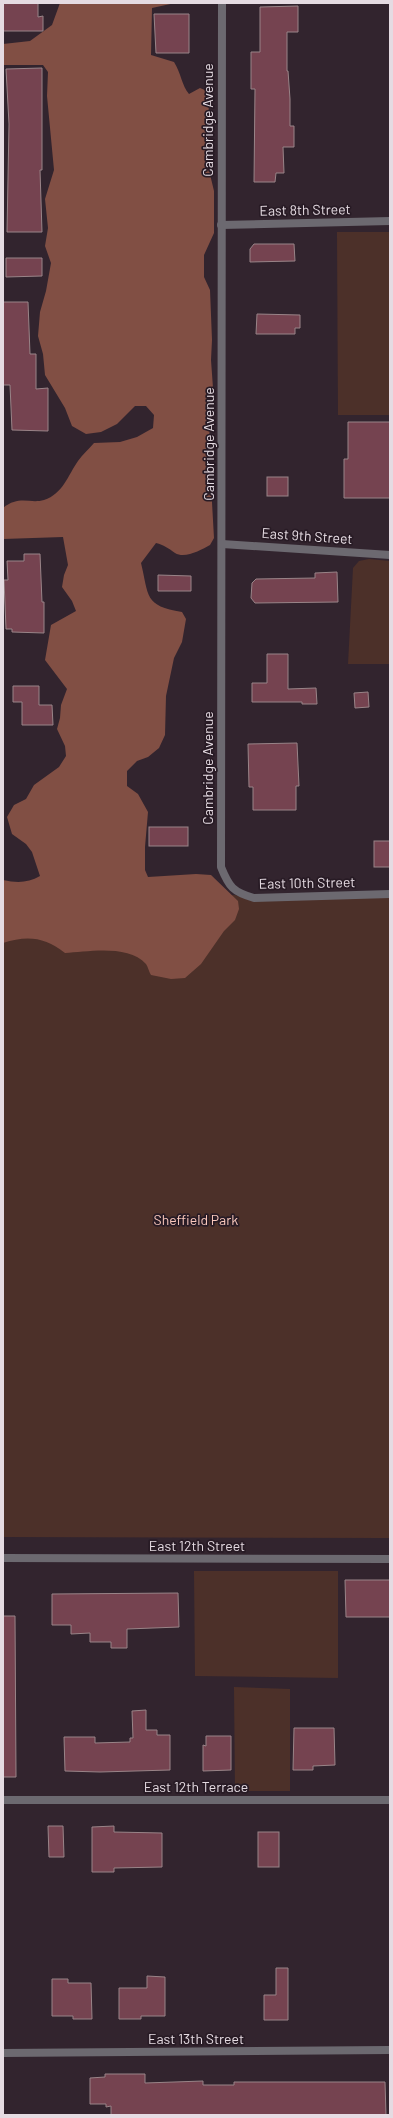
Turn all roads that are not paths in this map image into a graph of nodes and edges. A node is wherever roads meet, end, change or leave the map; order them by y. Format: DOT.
graph roads {
  1 [pos="222,3"];
  2 [pos="390,221"];
  3 [pos="221,225"];
  4 [pos="222,544"];
  5 [pos="390,554"];
  6 [pos="228,884"];
  7 [pos="390,894"];
  8 [pos="3,1558"];
  9 [pos="390,1559"];
  10 [pos="3,1800"];
  11 [pos="390,1800"];
  12 [pos="390,2050"];
  13 [pos="3,2053"];
  1 -- 3 [label="street, Cambridge Avenue"];
  2 -- 3 [label="street, East 8th Street"];
  3 -- 4 [label="street, Cambridge Avenue"];
  4 -- 5 [label="street, East 9th Street"];
  4 -- 6 [label="street, Cambridge Avenue"];
  6 -- 7 [label="street, East 10th Street"];
  8 -- 9 [label="street, East 12th Street"];
  10 -- 11 [label="street, East 12th Terrace"];
  12 -- 13 [label="street, East 13th Street"];
}
